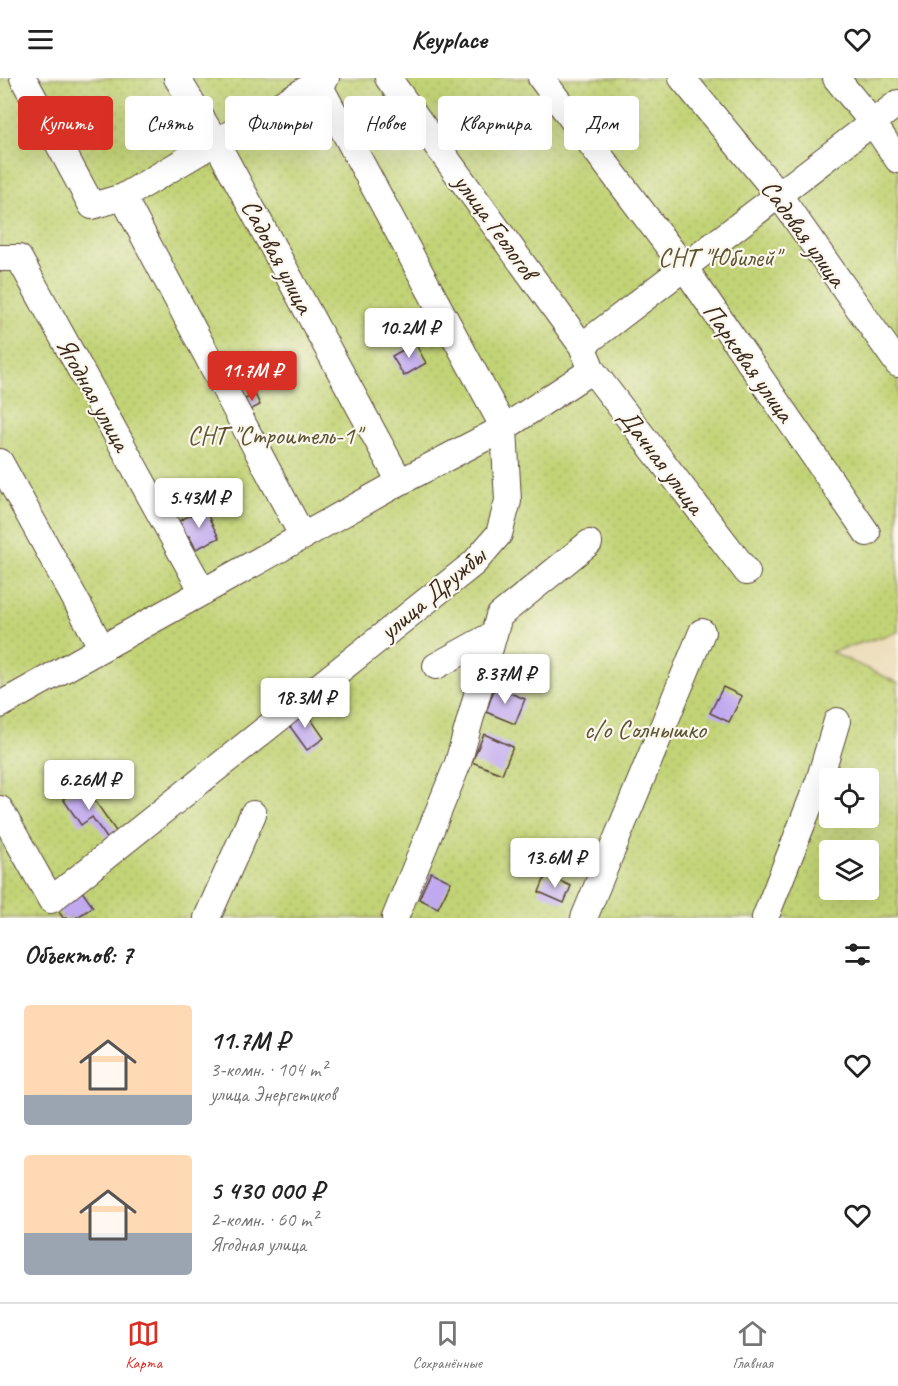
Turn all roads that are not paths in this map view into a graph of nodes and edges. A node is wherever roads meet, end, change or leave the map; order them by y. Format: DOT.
graph roads {
  1 [pos="23,78"];
  2 [pos="177,78"];
  3 [pos="388,78"];
  4 [pos="541,78"];
  5 [pos="682,78"];
  6 [pos="836,78"];
  7 [pos="322,80"];
  8 [pos="898,103"];
  9 [pos="873,123"];
  10 [pos="216,142"];
  11 [pos="898,160"];
  12 [pos="778,194"];
  13 [pos="123,197"];
  14 [pos="10,258"];
  15 [pos="684,267"];
  16 [pos="582,346"];
  17 [pos="898,364"];
  18 [pos="592,370"];
  19 [pos="504,428"];
  20 [pos="0,462"];
  21 [pos="400,482"];
  22 [pos="867,533"];
  23 [pos="303,537"];
  24 [pos="590,543"];
  25 [pos="747,572"];
  26 [pos="203,592"];
  27 [pos="702,632"];
  28 [pos="494,634"];
  29 [pos="102,648"];
  30 [pos="436,666"];
  31 [pos="0,705"];
  32 [pos="837,721"];
  33 [pos="0,810"];
  34 [pos="253,814"];
  35 [pos="207,918"];
  36 [pos="394,918"];
  37 [pos="584,918"];
  38 [pos="765,918"];
  1 -- 13 [label="street"];
  2 -- 10 [label="street, Садовая улица"];
  3 -- 16 [label="street, улица Геологов"];
  4 -- 15 [label="street, Парковая улица"];
  5 -- 12 [label="street, Садовая улица"];
  6 -- 9 [label="street"];
  7 -- 10 [label="street"];
  7 -- 19 [label="street"];
  8 -- 9 [label="street"];
  9 -- 11 [label="street"];
  9 -- 12 [label="street"];
  10 -- 13 [label="street"];
  10 -- 21 [label="street, Садовая улица"];
  12 -- 15 [label="street"];
  12 -- 17 [label="street, Садовая улица"];
  13 -- 23 [label="street"];
  14 -- 26 [label="street, Ягодная улица"];
  15 -- 16 [label="street"];
  15 -- 22 [label="street, Парковая улица"];
  16 -- 18 [label="street, Дачная улица"];
  18 -- 19 [label="street"];
  18 -- 25 [label="street, Дачная улица"];
  19 -- 21 [label="street"];
  19 -- 33 [label="street, улица Дружбы"];
  20 -- 29 [label="street"];
  21 -- 23 [label="street"];
  23 -- 26 [label="street"];
  24 -- 28 [label="street"];
  26 -- 29 [label="street"];
  27 -- 37 [label="street"];
  28 -- 30 [label="street"];
  28 -- 36 [label="street"];
  29 -- 31 [label="street"];
  32 -- 38 [label="street"];
  34 -- 35 [label="street"];
}
